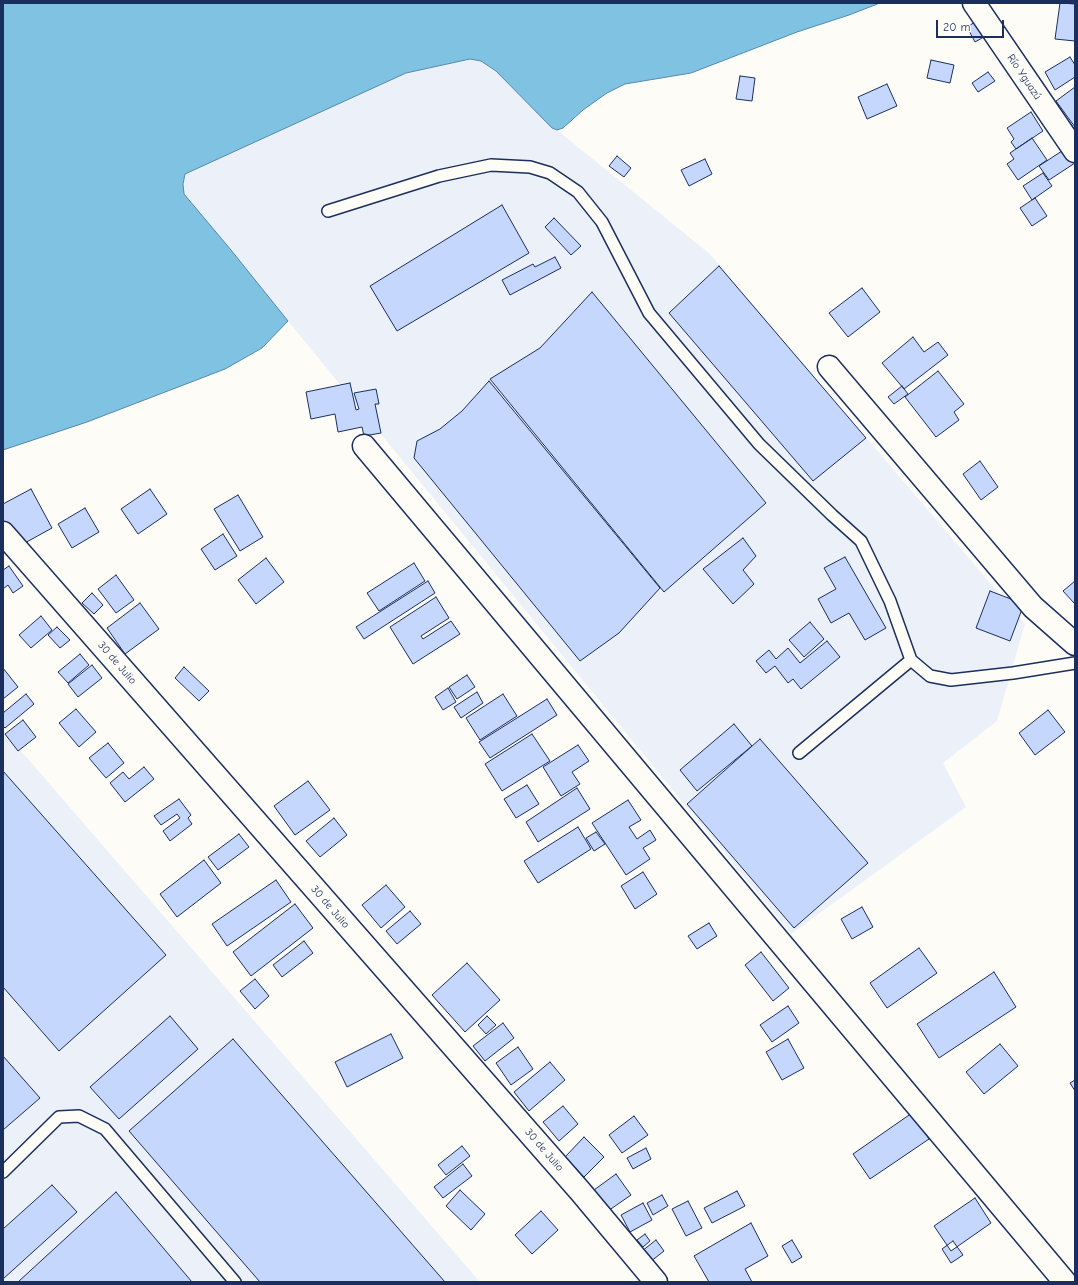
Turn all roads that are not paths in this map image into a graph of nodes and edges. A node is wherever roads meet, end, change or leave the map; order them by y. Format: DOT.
graph roads {
  1 [pos="974,3"];
  2 [pos="1075,151"];
  3 [pos="328,211"];
  4 [pos="829,368"];
  5 [pos="364,446"];
  6 [pos="3,533"];
  7 [pos="1075,644"];
  8 [pos="911,660"];
  9 [pos="1075,663"];
  10 [pos="799,752"];
  11 [pos="3,1172"];
  12 [pos="235,1282"];
  13 [pos="656,1282"];
  14 [pos="1065,1282"];
  1 -- 2 [label="street, Río Yguazú"];
  3 -- 8 [label="lane"];
  4 -- 7 [label="street"];
  5 -- 14 [label="street"];
  6 -- 13 [label="street, 30 de Julio"];
  8 -- 9 [label="lane"];
  8 -- 10 [label="lane"];
  11 -- 12 [label="lane"];
}
